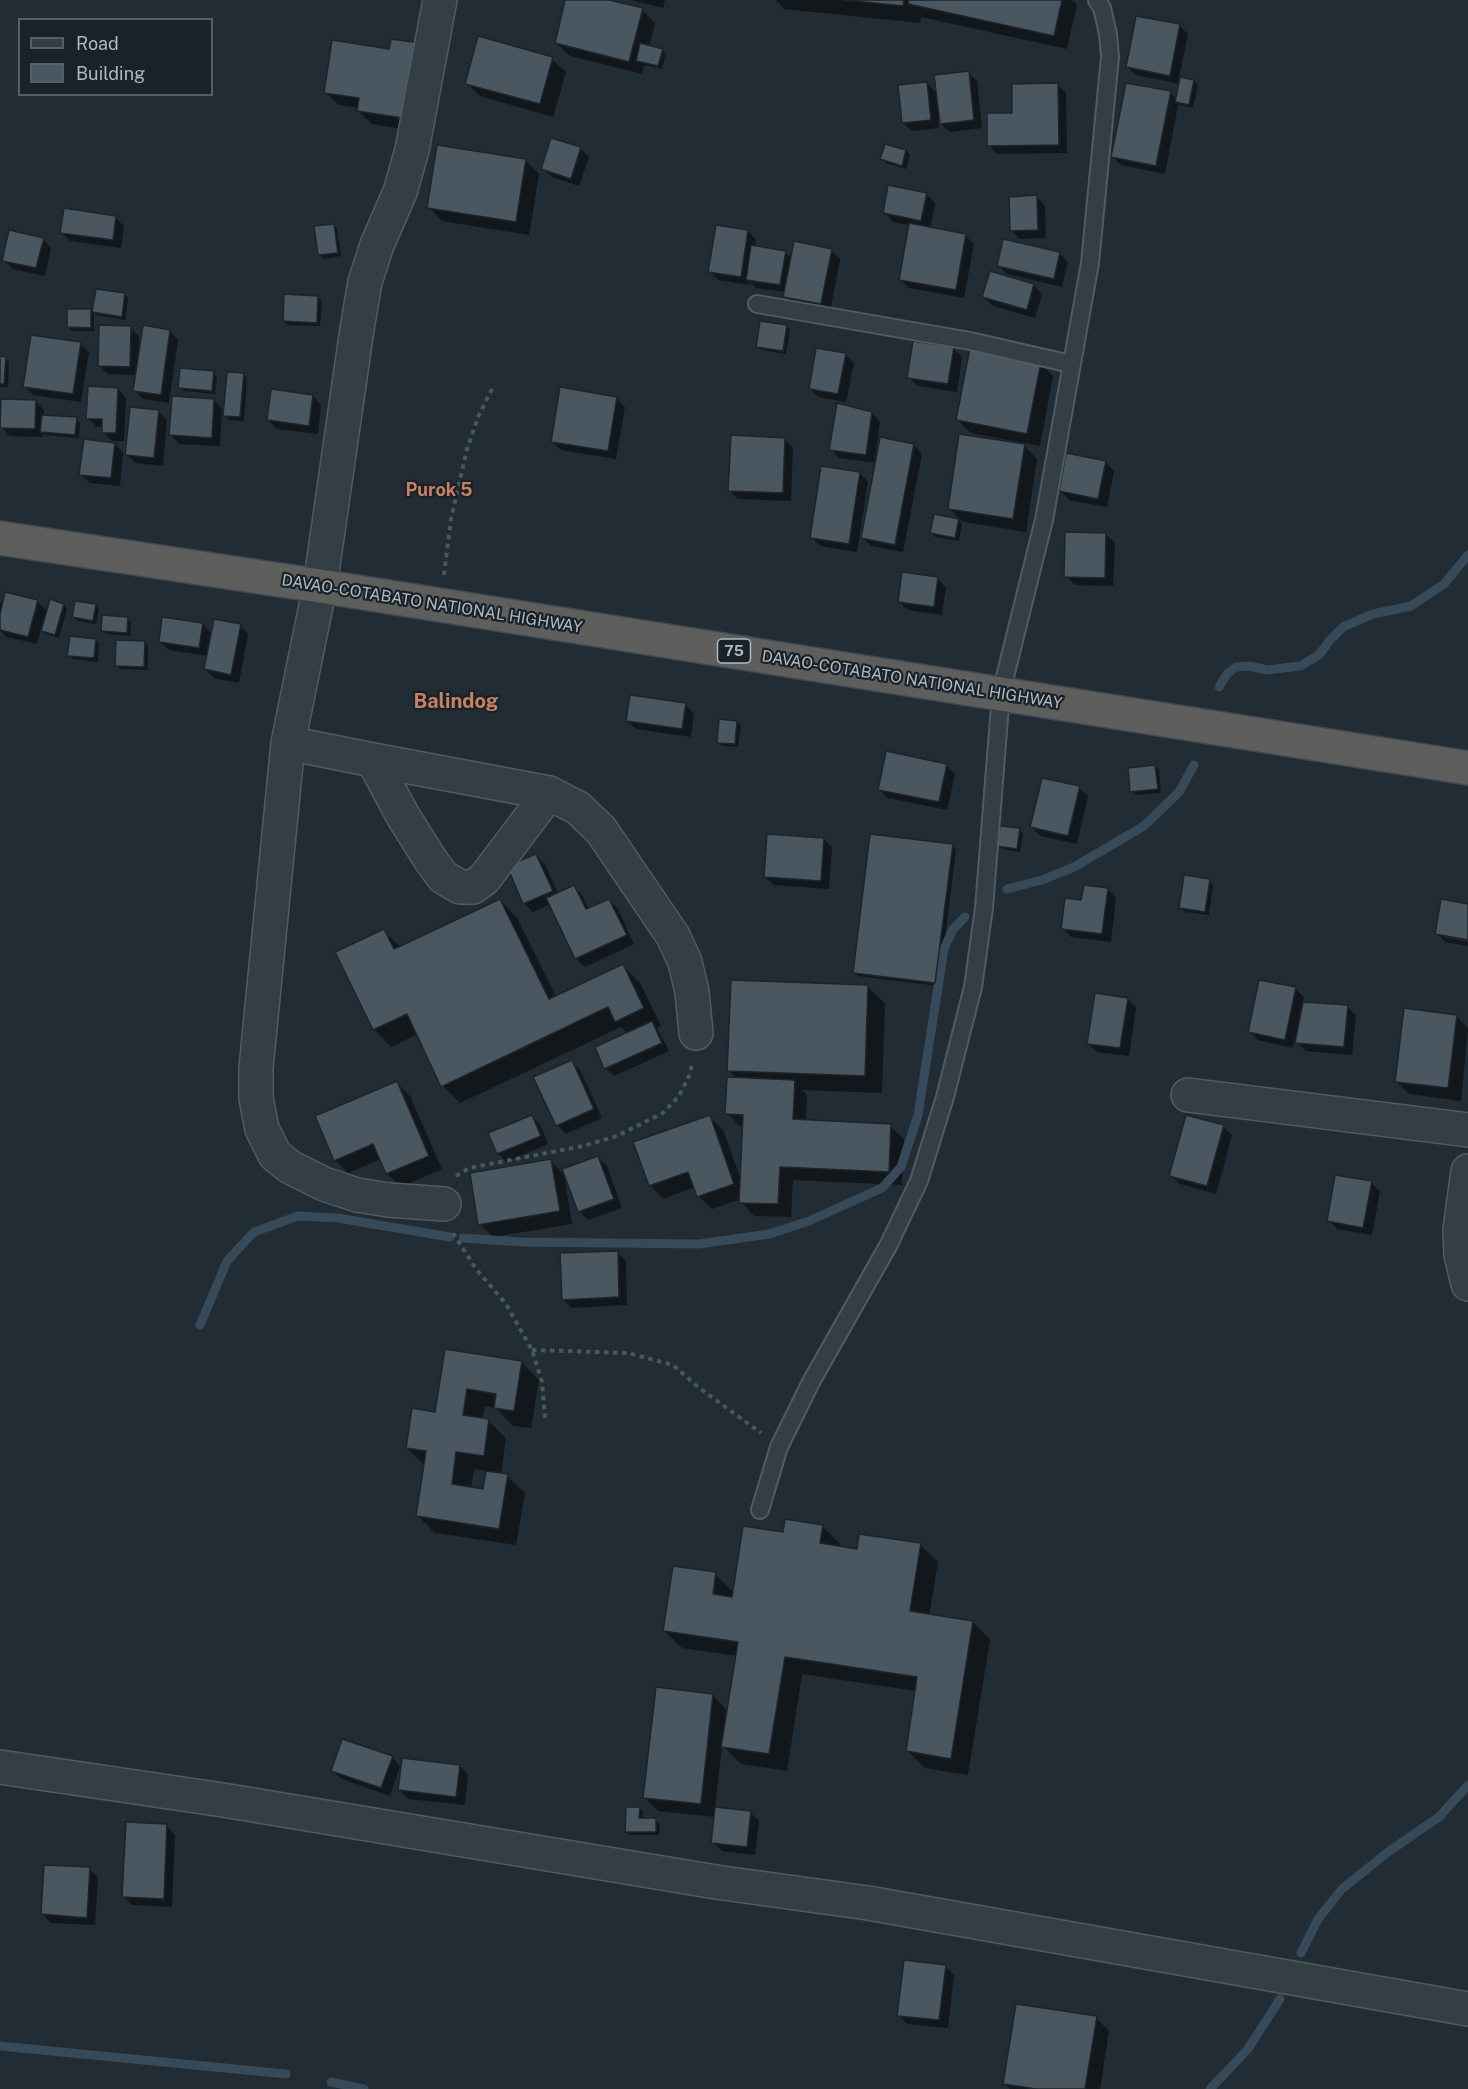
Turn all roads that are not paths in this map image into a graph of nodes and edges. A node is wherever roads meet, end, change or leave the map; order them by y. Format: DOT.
graph roads {
  1 [pos="440,0"];
  2 [pos="1097,0"];
  3 [pos="757,303"];
  4 [pos="1071,364"];
  5 [pos="0,538"];
  6 [pos="320,586"];
  7 [pos="1001,693"];
  8 [pos="288,743"];
  9 [pos="373,759"];
  10 [pos="1468,768"];
  11 [pos="549,793"];
  12 [pos="696,1033"];
  13 [pos="1188,1095"];
  14 [pos="1468,1130"];
  15 [pos="1468,1171"];
  16 [pos="444,1204"];
  17 [pos="1468,1284"];
  18 [pos="760,1509"];
  19 [pos="0,1767"];
  20 [pos="1468,2009"];
  1 -- 6 [label="street"];
  2 -- 4 [label="lane"];
  3 -- 4 [label="lane"];
  4 -- 7 [label="lane"];
  5 -- 6 [label="highway, DAVAO-COTABATO NATIONAL HIGHWAY / 75"];
  6 -- 7 [label="highway, DAVAO-COTABATO NATIONAL HIGHWAY / 75"];
  6 -- 8 [label="street"];
  7 -- 10 [label="highway, DAVAO-COTABATO NATIONAL HIGHWAY / 75"];
  7 -- 18 [label="lane"];
  8 -- 9 [label="street"];
  8 -- 16 [label="street"];
  9 -- 11 [label="street"];
  9 -- 11 [label="street"];
  11 -- 12 [label="street"];
  13 -- 14 [label="street"];
  15 -- 17 [label="street"];
  19 -- 20 [label="street"];
}
